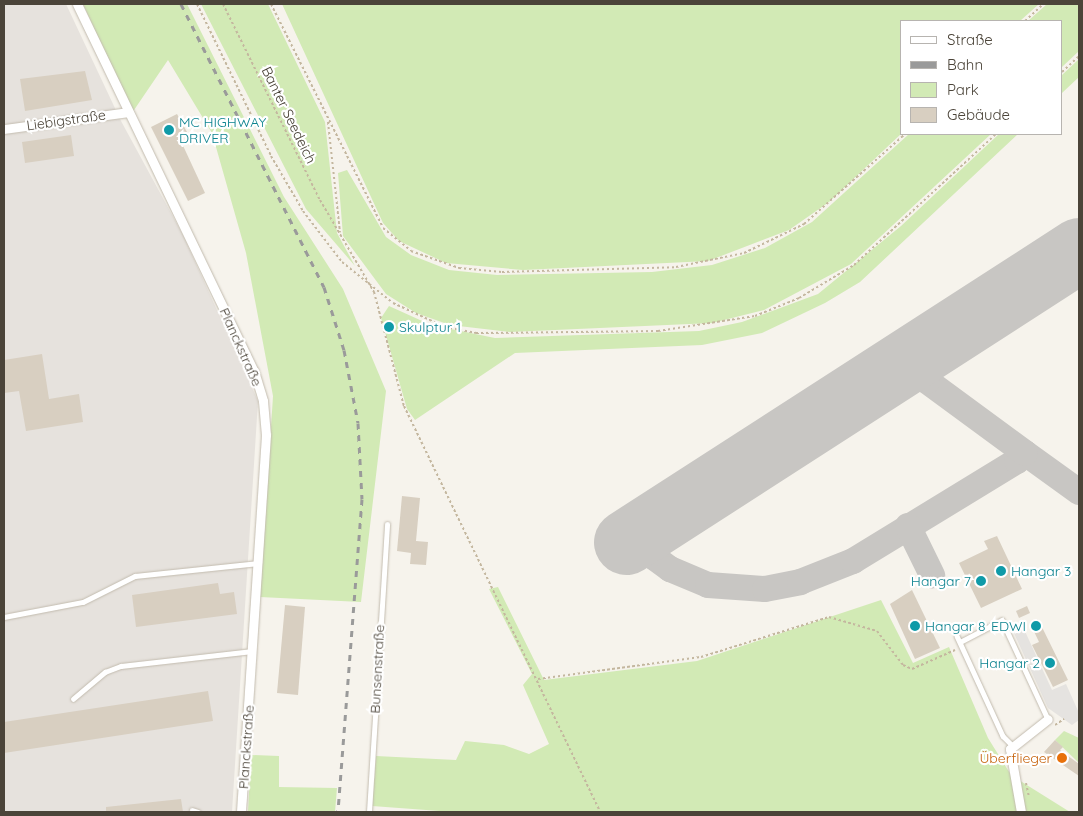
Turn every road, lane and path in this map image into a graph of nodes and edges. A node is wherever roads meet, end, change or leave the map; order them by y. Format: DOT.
graph roads {
  1 [pos="77,4"];
  2 [pos="197,4"];
  3 [pos="223,4"];
  4 [pos="271,4"];
  5 [pos="1043,4"];
  6 [pos="1025,20"];
  7 [pos="1079,56"];
  8 [pos="1063,71"];
  9 [pos="128,112"];
  10 [pos="328,120"];
  11 [pos="4,129"];
  12 [pos="904,135"];
  13 [pos="995,135"];
  14 [pos="340,235"];
  15 [pos="374,292"];
  16 [pos="387,525"];
  17 [pos="258,563"];
  18 [pos="4,617"];
  19 [pos="957,636"];
  20 [pos="961,644"];
  21 [pos="252,651"];
  22 [pos="537,680"];
  23 [pos="73,699"];
  24 [pos="1048,719"];
  25 [pos="1064,719"];
  26 [pos="1049,729"];
  27 [pos="1012,745"];
  28 [pos="1026,780"];
  29 [pos="1030,805"];
  30 [pos="192,810"];
  31 [pos="198,812"];
  32 [pos="241,812"];
  33 [pos="369,812"];
  34 [pos="600,812"];
  35 [pos="1021,812"];
  1 -- 9 [label="street, Planckstraße"];
  2 -- 15 [label="path"];
  3 -- 14 [label="path, Banter Seedeich"];
  4 -- 10 [label="path"];
  5 -- 6 [label="path"];
  7 -- 8 [label="path"];
  9 -- 11 [label="street, Liebigstraße"];
  9 -- 17 [label="street, Planckstraße"];
  10 -- 12 [label="path"];
  10 -- 14 [label="path"];
  13 -- 15 [label="path"];
  14 -- 15 [label="path, Banter Seedeich"];
  15 -- 22 [label="path"];
  16 -- 33 [label="lane, Bunsenstraße"];
  17 -- 18 [label="lane"];
  17 -- 21 [label="street, Planckstraße"];
  19 -- 20 [label="lane"];
  20 -- 22 [label="path"];
  20 -- 24 [label="lane"];
  20 -- 27 [label="lane"];
  21 -- 23 [label="lane"];
  21 -- 32 [label="street, Planckstraße"];
  22 -- 34 [label="path"];
  24 -- 27 [label="street"];
  25 -- 26 [label="path"];
  27 -- 35 [label="street"];
  28 -- 29 [label="path"];
  30 -- 31 [label="lane"];
}
